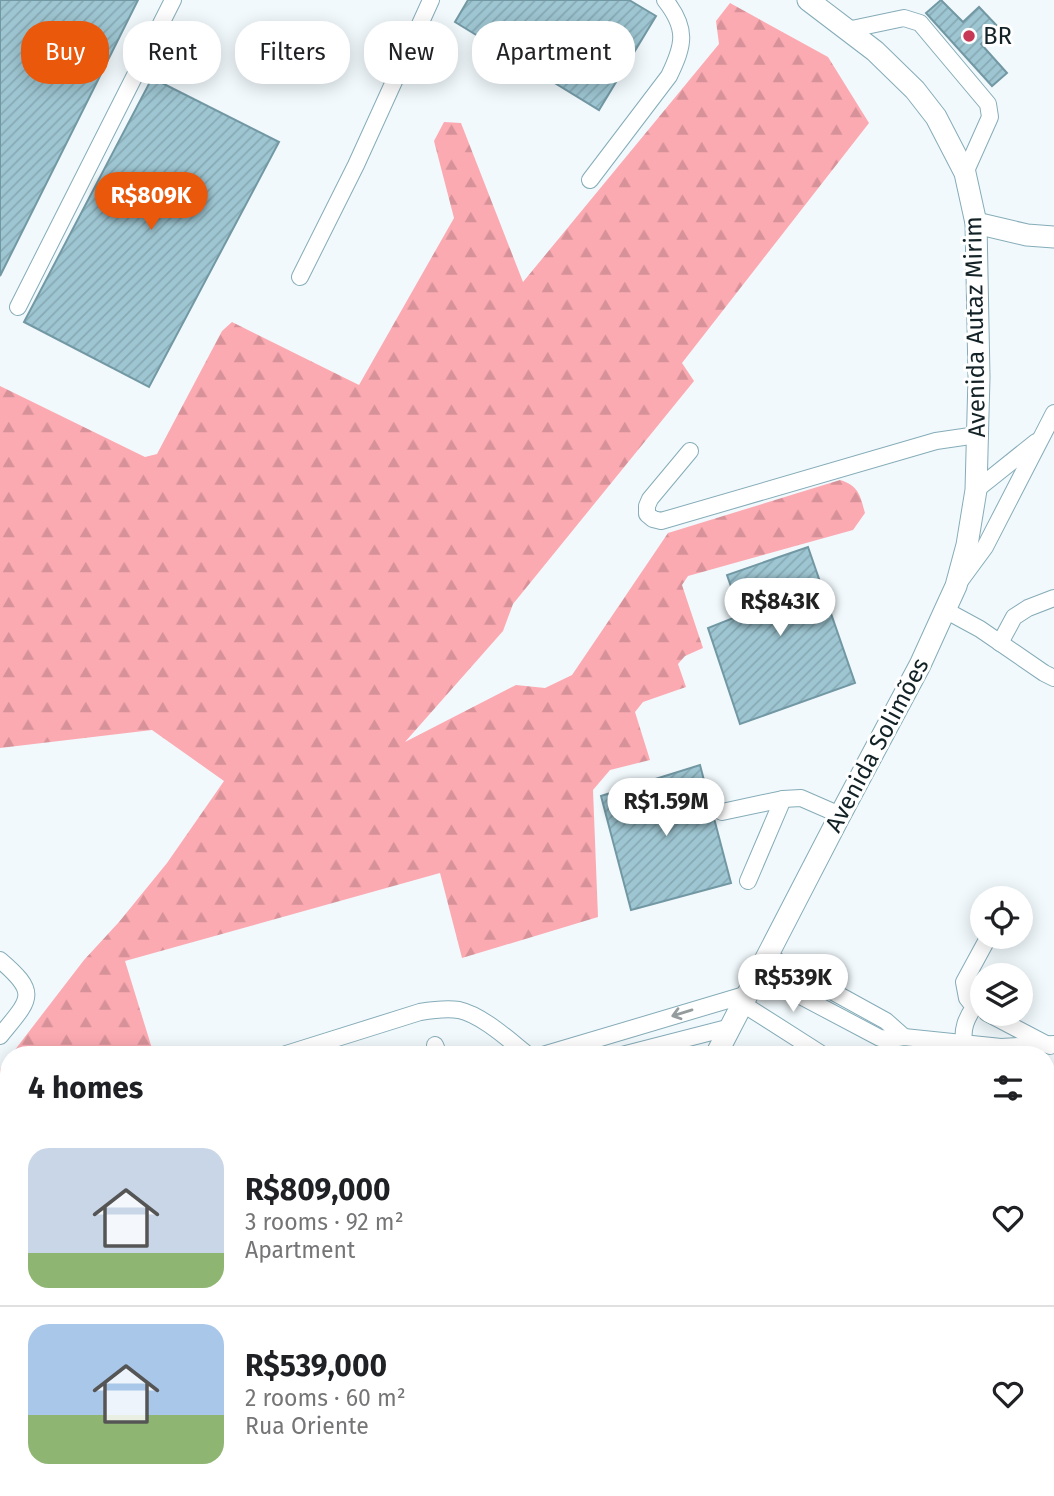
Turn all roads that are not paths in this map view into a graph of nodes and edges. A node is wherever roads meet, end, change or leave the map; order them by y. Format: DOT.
graph roads {
  1 [pos="173,0"];
  2 [pos="431,0"];
  3 [pos="665,0"];
  4 [pos="816,3"];
  5 [pos="847,30"];
  6 [pos="965,173"];
  7 [pos="590,180"];
  8 [pos="976,223"];
  9 [pos="1054,237"];
  10 [pos="300,277"];
  11 [pos="18,307"];
  12 [pos="1054,413"];
  13 [pos="977,435"];
  14 [pos="1040,438"];
  15 [pos="690,451"];
  16 [pos="976,490"];
  17 [pos="956,586"];
  18 [pos="1054,598"];
  19 [pos="946,610"];
  20 [pos="1000,643"];
  21 [pos="1054,678"];
  22 [pos="783,799"];
  23 [pos="722,812"];
  24 [pos="840,815"];
  25 [pos="748,881"];
  26 [pos="0,960"];
  27 [pos="763,965"];
  28 [pos="970,971"];
  29 [pos="745,999"];
  30 [pos="970,1001"];
  31 [pos="970,1017"];
  32 [pos="1010,1026"];
  33 [pos="1013,1026"];
  34 [pos="731,1027"];
  35 [pos="0,1036"];
  36 [pos="964,1043"];
  37 [pos="1052,1045"];
  38 [pos="312,1046"];
  39 [pos="517,1046"];
  40 [pos="575,1046"];
  41 [pos="657,1046"];
  42 [pos="721,1046"];
  43 [pos="810,1046"];
  44 [pos="992,1046"];
  45 [pos="1003,1046"];
  46 [pos="1027,1046"];
  1 -- 11 [label="street"];
  2 -- 10 [label="street"];
  3 -- 7 [label="street"];
  4 -- 5 [label="main road, Avenida Autaz Mirim"];
  5 -- 6 [label="main road, Avenida Autaz Mirim"];
  5 -- 6 [label="street"];
  6 -- 8 [label="main road, Avenida Autaz Mirim"];
  8 -- 9 [label="main road"];
  8 -- 13 [label="main road, Avenida Autaz Mirim"];
  12 -- 14 [label="street, Avenida Solimões"];
  13 -- 15 [label="street"];
  13 -- 16 [label="main road, Avenida Autaz Mirim"];
  14 -- 16 [label="street, Avenida Solimões"];
  14 -- 17 [label="street, Avenida Solimões"];
  16 -- 17 [label="main road, Avenida Autaz Mirim"];
  17 -- 19 [label="main road, Avenida Solimões"];
  18 -- 20 [label="street"];
  19 -- 20 [label="street"];
  19 -- 24 [label="main road, Avenida Solimões"];
  20 -- 21 [label="street"];
  22 -- 23 [label="street"];
  22 -- 24 [label="street"];
  22 -- 25 [label="street"];
  24 -- 27 [label="main road, Avenida Solimões"];
  26 -- 35 [label="street"];
  27 -- 29 [label="main road, Avenida Solimões"];
  27 -- 36 [label="street"];
  28 -- 30 [label="street"];
  29 -- 34 [label="main road, Avenida Solimões"];
  29 -- 40 [label="street, one-way"];
  29 -- 43 [label="street"];
  31 -- 36 [label="street"];
  32 -- 45 [label="street"];
  33 -- 37 [label="street"];
  34 -- 41 [label="street"];
  34 -- 42 [label="main road, Avenida Solimões"];
  36 -- 44 [label="street"];
  37 -- 46 [label="street"];
  38 -- 39 [label="street"];
}
